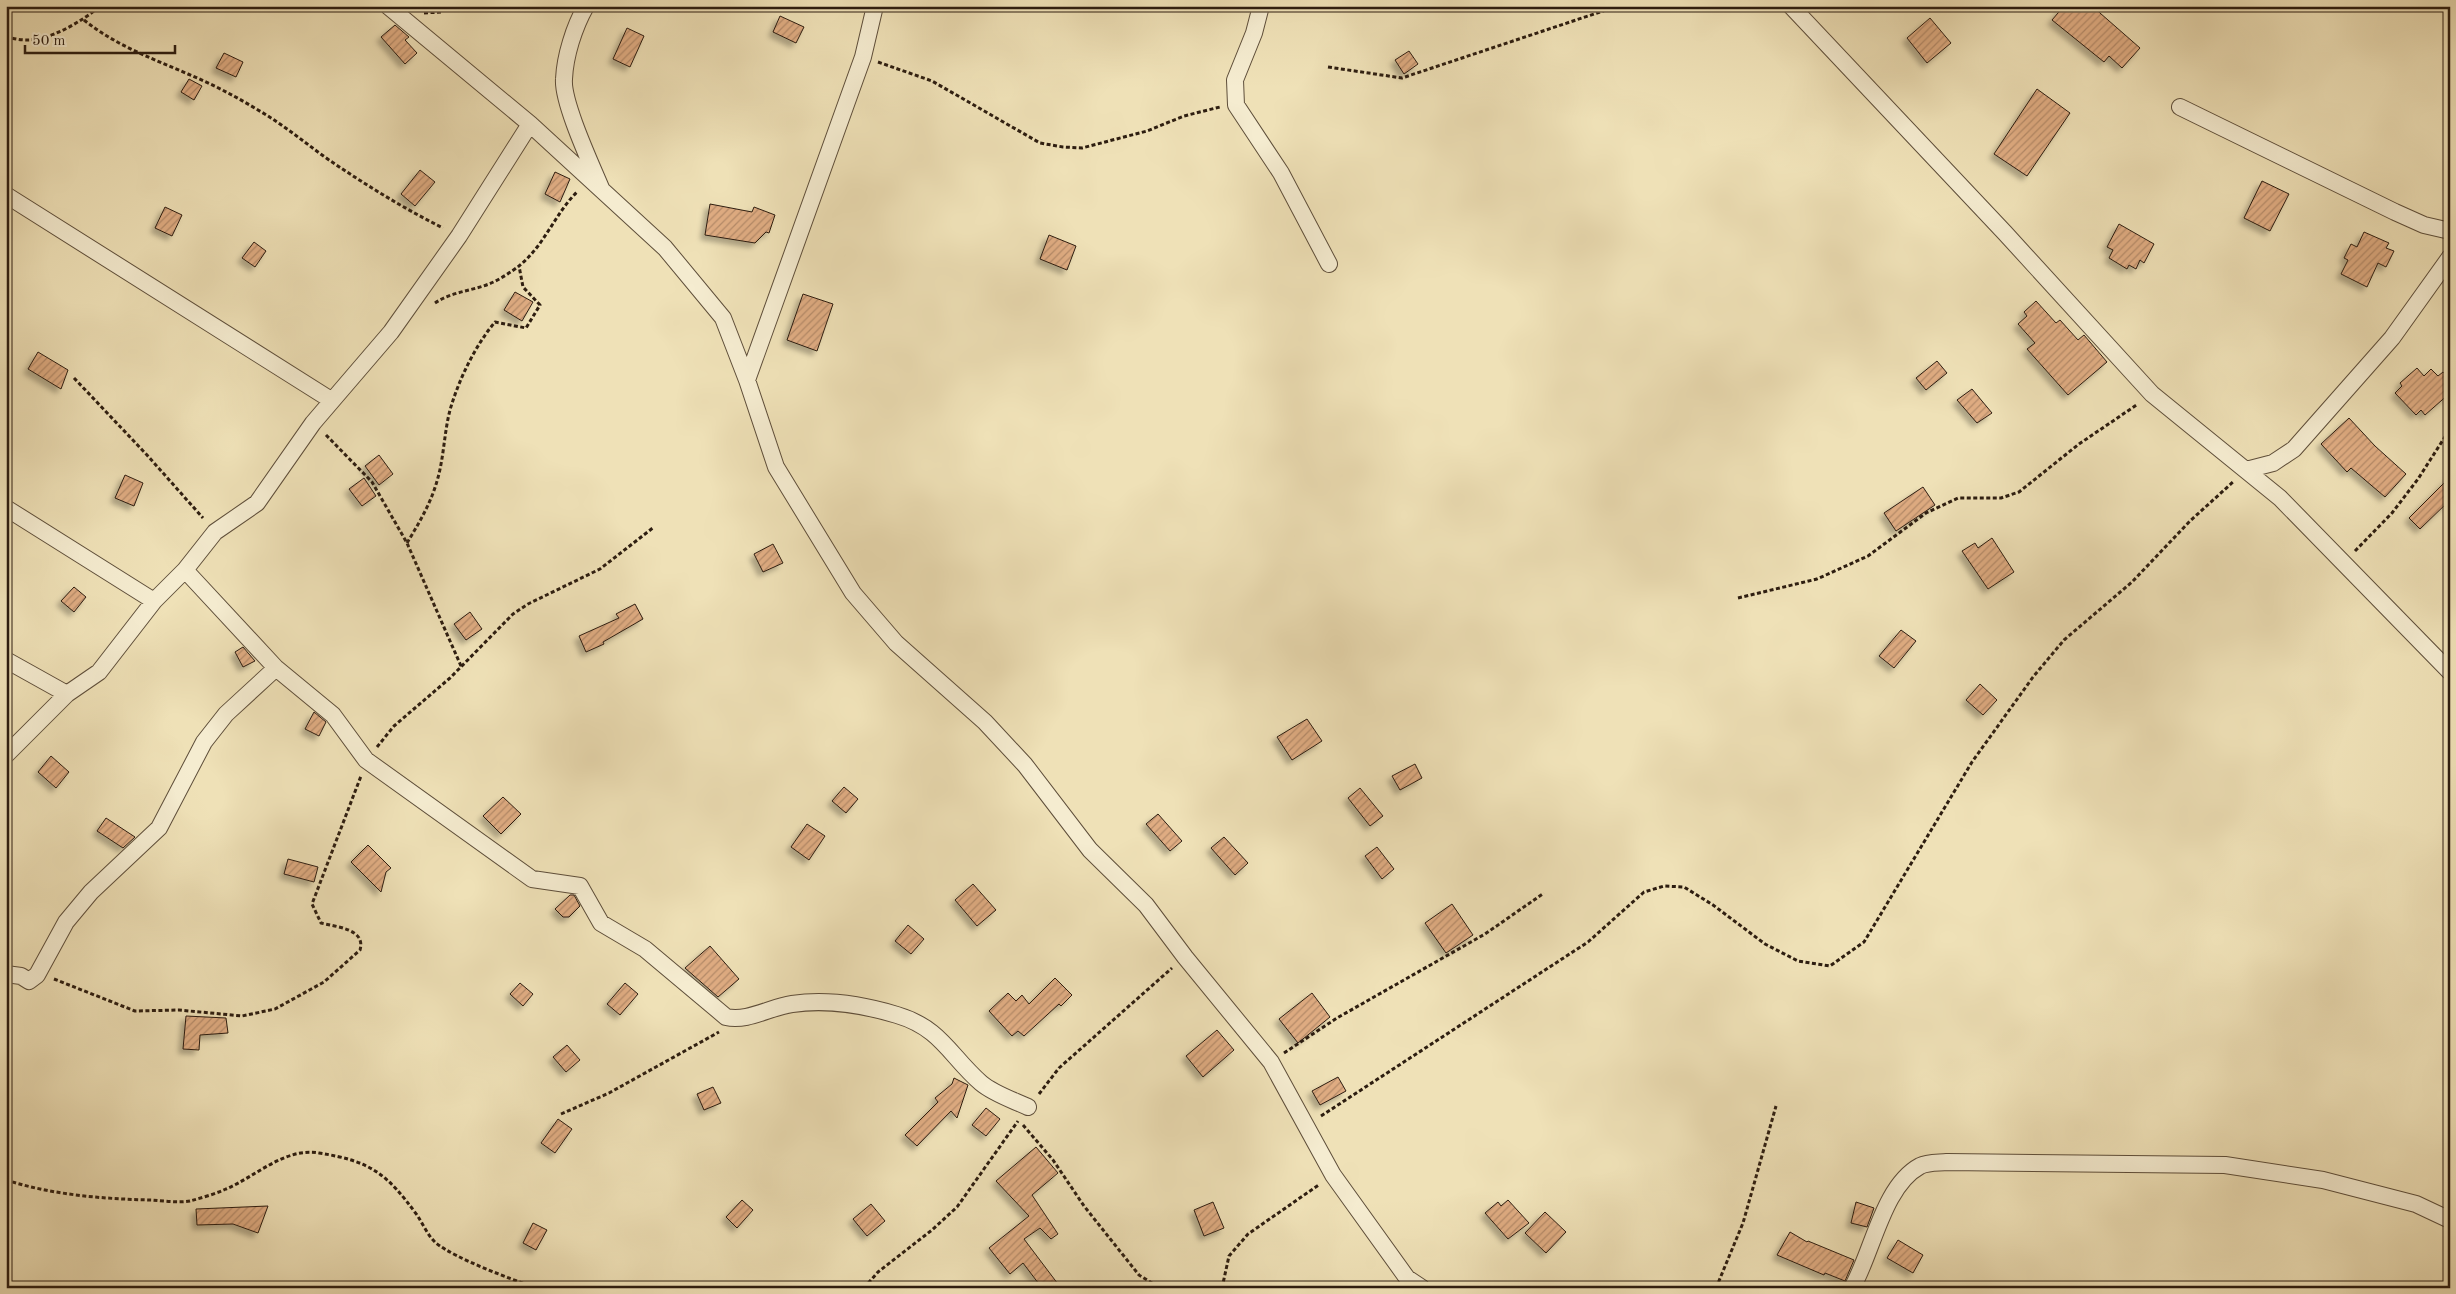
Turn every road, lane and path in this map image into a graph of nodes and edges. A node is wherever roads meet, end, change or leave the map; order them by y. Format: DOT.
graph roads {
  1 [pos="100,6"];
  2 [pos="388,6"];
  3 [pos="586,6"];
  4 [pos="875,6"];
  5 [pos="1261,6"];
  6 [pos="1618,6"];
  7 [pos="1791,6"];
  8 [pos="84,20"];
  9 [pos="6,37"];
  10 [pos="864,57"];
  11 [pos="1328,67"];
  12 [pos="1236,105"];
  13 [pos="2180,107"];
  14 [pos="530,124"];
  15 [pos="589,180"];
  16 [pos="602,192"];
  17 [pos="6,195"];
  18 [pos="2450,231"];
  19 [pos="459,236"];
  20 [pos="2450,257"];
  21 [pos="1329,264"];
  22 [pos="518,266"];
  23 [pos="432,305"];
  24 [pos="74,378"];
  25 [pos="747,380"];
  26 [pos="2152,394"];
  27 [pos="332,400"];
  28 [pos="313,423"];
  29 [pos="2450,429"];
  30 [pos="2246,470"];
  31 [pos="6,508"];
  32 [pos="654,527"];
  33 [pos="215,532"];
  34 [pos="407,542"];
  35 [pos="2342,564"];
  36 [pos="185,570"];
  37 [pos="1738,598"];
  38 [pos="154,601"];
  39 [pos="6,660"];
  40 [pos="461,666"];
  41 [pos="276,668"];
  42 [pos="2450,672"];
  43 [pos="67,694"];
  44 [pos="6,755"];
  45 [pos="366,760"];
  46 [pos="1544,893"];
  47 [pos="6,974"];
  48 [pos="37,975"];
  49 [pos="739,1020"];
  50 [pos="1272,1062"];
  51 [pos="1776,1106"];
  52 [pos="561,1114"];
  53 [pos="1024,1114"];
  54 [pos="1305,1127"];
  55 [pos="1332,1175"];
  56 [pos="6,1180"];
  57 [pos="2450,1220"];
  58 [pos="536,1288"];
  59 [pos="1160,1288"];
  60 [pos="1222,1288"];
  61 [pos="1422,1288"];
  62 [pos="1716,1288"];
  63 [pos="1852,1288"];
  1 -- 8 [label="path"];
  2 -- 14 [label="street"];
  3 -- 16 [label="street"];
  4 -- 10 [label="street"];
  5 -- 12 [label="street"];
  6 -- 11 [label="path"];
  7 -- 26 [label="street"];
  8 -- 9 [label="path"];
  8 -- 19 [label="path"];
  10 -- 12 [label="path"];
  10 -- 25 [label="street"];
  12 -- 21 [label="street"];
  13 -- 18 [label="street"];
  14 -- 15 [label="street"];
  14 -- 19 [label="street"];
  15 -- 16 [label="street"];
  15 -- 22 [label="path"];
  16 -- 25 [label="street"];
  17 -- 27 [label="street"];
  19 -- 27 [label="street"];
  20 -- 30 [label="street"];
  22 -- 23 [label="path"];
  22 -- 34 [label="path"];
  24 -- 33 [label="path"];
  25 -- 50 [label="street"];
  26 -- 30 [label="street"];
  26 -- 37 [label="path"];
  27 -- 28 [label="street"];
  28 -- 33 [label="street"];
  28 -- 34 [label="path"];
  29 -- 35 [label="path"];
  30 -- 35 [label="street"];
  30 -- 54 [label="path"];
  31 -- 38 [label="street"];
  32 -- 40 [label="path"];
  33 -- 36 [label="street"];
  34 -- 40 [label="path"];
  35 -- 42 [label="street"];
  36 -- 38 [label="street"];
  36 -- 41 [label="street"];
  38 -- 43 [label="street"];
  39 -- 43 [label="street"];
  40 -- 45 [label="path"];
  41 -- 45 [label="street"];
  41 -- 48 [label="street"];
  43 -- 44 [label="street"];
  45 -- 48 [label="path"];
  45 -- 49 [label="street"];
  46 -- 50 [label="path"];
  47 -- 48 [label="street"];
  49 -- 52 [label="path"];
  49 -- 53 [label="street"];
  50 -- 54 [label="street"];
  51 -- 62 [label="path"];
  53 -- 59 [label="path"];
  54 -- 55 [label="street"];
  55 -- 60 [label="path"];
  55 -- 61 [label="street"];
  56 -- 58 [label="path"];
  57 -- 63 [label="street"];
}
